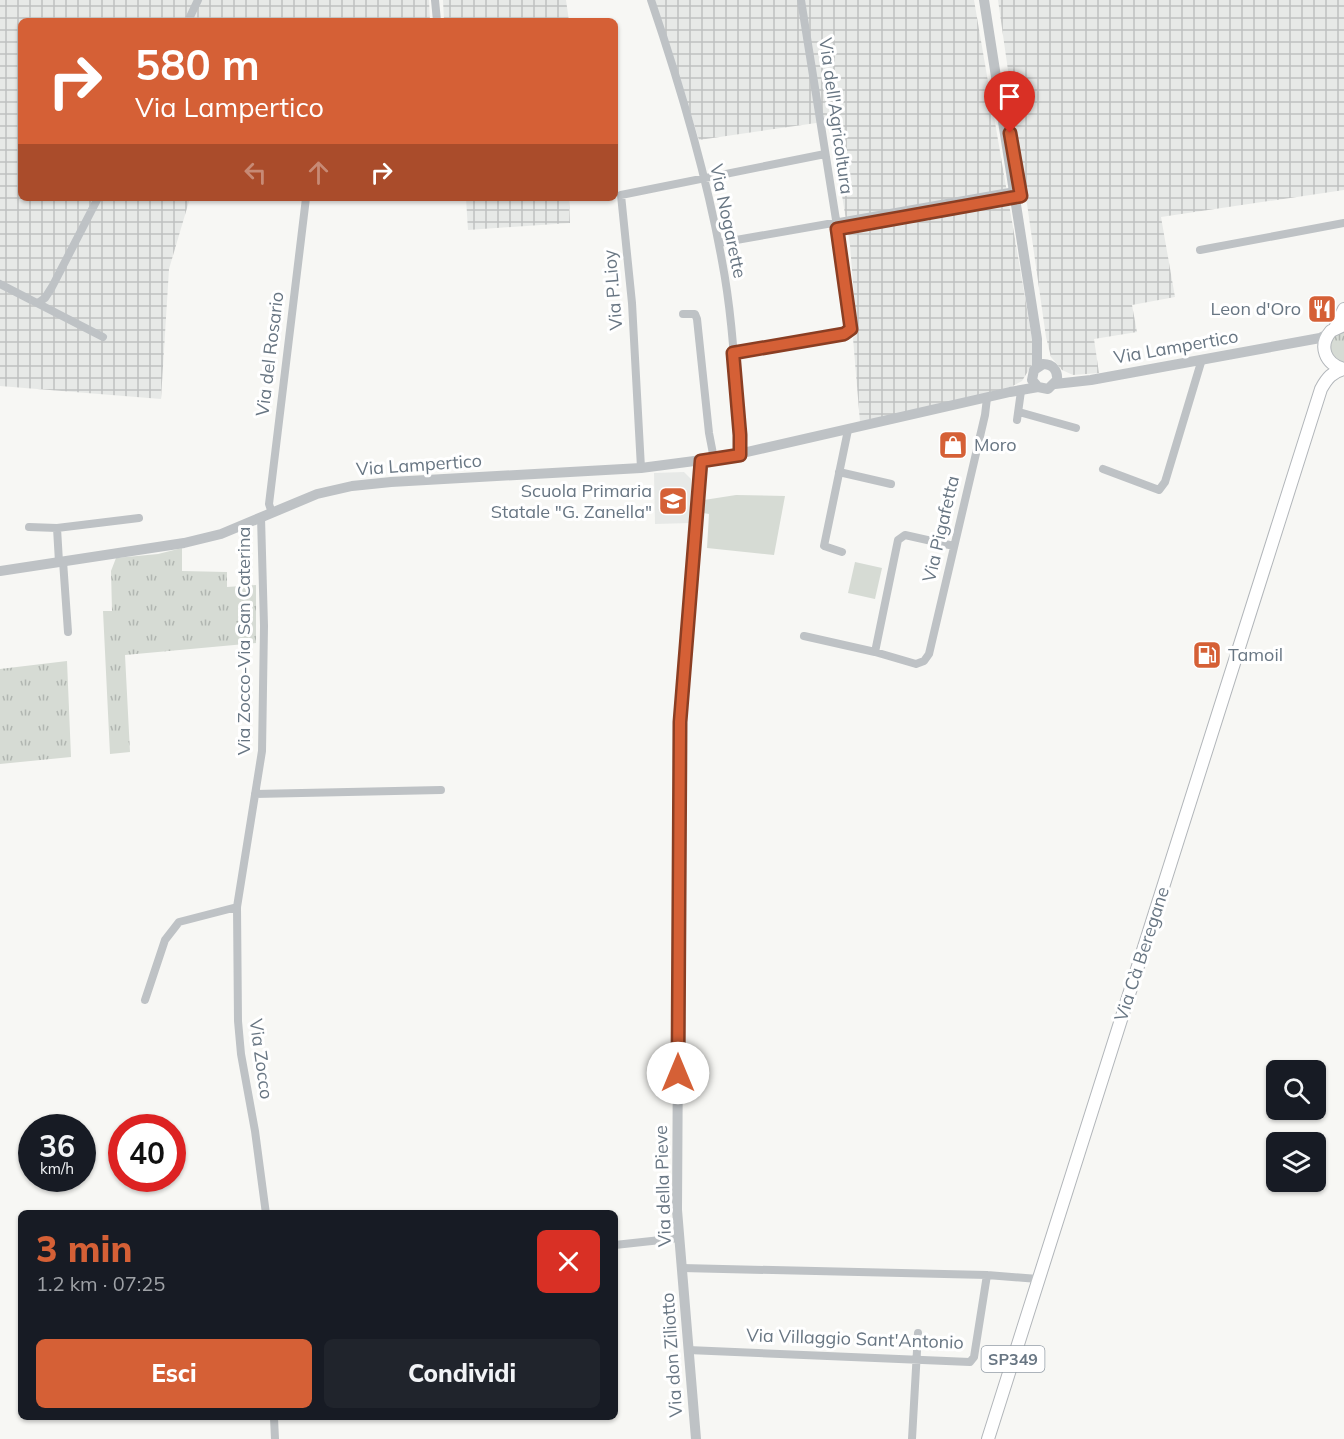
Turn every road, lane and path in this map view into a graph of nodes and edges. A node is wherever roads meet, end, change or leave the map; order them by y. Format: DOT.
graph roads {
  1 [pos="198,0"];
  2 [pos="435,0"];
  3 [pos="651,0"];
  4 [pos="801,0"];
  5 [pos="984,0"];
  6 [pos="989,0"];
  7 [pos="189,18"];
  8 [pos="437,18"];
  9 [pos="825,154"];
  10 [pos="704,177"];
  11 [pos="1018,193"];
  12 [pos="96,201"];
  13 [pos="306,201"];
  14 [pos="1344,223"];
  15 [pos="837,226"];
  16 [pos="719,243"];
  17 [pos="1200,250"];
  18 [pos="0,284"];
  19 [pos="38,303"];
  20 [pos="1344,309"];
  21 [pos="683,314"];
  22 [pos="1336,329"];
  23 [pos="103,337"];
  24 [pos="1310,339"];
  25 [pos="733,353"];
  26 [pos="1325,353"];
  27 [pos="1202,359"];
  28 [pos="1344,369"];
  29 [pos="1034,371"];
  30 [pos="1054,374"];
  31 [pos="1038,387"];
  32 [pos="1321,388"];
  33 [pos="1015,392"];
  34 [pos="987,398"];
  35 [pos="1076,428"];
  36 [pos="848,430"];
  37 [pos="740,455"];
  38 [pos="714,459"];
  39 [pos="701,461"];
  40 [pos="641,468"];
  41 [pos="1103,470"];
  42 [pos="839,472"];
  43 [pos="891,484"];
  44 [pos="272,513"];
  45 [pos="261,517"];
  46 [pos="139,518"];
  47 [pos="29,528"];
  48 [pos="57,528"];
  49 [pos="954,546"];
  50 [pos="842,552"];
  51 [pos="61,561"];
  52 [pos="0,571"];
  53 [pos="68,632"];
  54 [pos="804,636"];
  55 [pos="875,652"];
  56 [pos="441,790"];
  57 [pos="255,794"];
  58 [pos="237,907"];
  59 [pos="145,1000"];
  60 [pos="265,1210"];
  61 [pos="679,1238"];
  62 [pos="618,1245"];
  63 [pos="682,1268"];
  64 [pos="987,1275"];
  65 [pos="1038,1279"];
  66 [pos="918,1333"];
  67 [pos="688,1350"];
  68 [pos="917,1360"];
  69 [pos="274,1420"];
  70 [pos="275,1439"];
  71 [pos="696,1439"];
  72 [pos="912,1439"];
  73 [pos="987,1439"];
  1 -- 7 [label="street"];
  2 -- 8 [label="street"];
  3 -- 10 [label="street, Via Nogarette"];
  4 -- 9 [label="street, Via dell'Agricoltura"];
  5 -- 11 [label="street"];
  6 -- 11 [label="street"];
  9 -- 10 [label="street"];
  9 -- 15 [label="street, Via dell'Agricoltura"];
  10 -- 16 [label="street, Via Nogarette"];
  10 -- 40 [label="street, Via P.Lioy"];
  11 -- 15 [label="street"];
  11 -- 29 [label="street"];
  11 -- 30 [label="street"];
  12 -- 19 [label="street"];
  13 -- 44 [label="street, Via del Rosario"];
  14 -- 17 [label="street"];
  15 -- 16 [label="street"];
  15 -- 25 [label="street, Via dell'Agricoltura"];
  16 -- 25 [label="street, Via Nogarette"];
  18 -- 19 [label="street"];
  19 -- 23 [label="street"];
  20 -- 22 [label="main road, Via Cà Beregane"];
  21 -- 38 [label="street"];
  22 -- 24 [label="street, Via Lampertico"];
  22 -- 26 [label="main road, Via Cà Beregane"];
  24 -- 26 [label="street"];
  24 -- 27 [label="street, Via Lampertico"];
  25 -- 37 [label="street, Via Nogarette"];
  26 -- 28 [label="main road"];
  26 -- 32 [label="main road, Via Cà Beregane"];
  27 -- 30 [label="street, Via Lampertico"];
  27 -- 41 [label="street"];
  28 -- 32 [label="main road"];
  29 -- 30 [label="street, Via Lampertico"];
  29 -- 31 [label="street"];
  29 -- 33 [label="street, Via Lampertico"];
  30 -- 31 [label="street, Via Lampertico"];
  31 -- 33 [label="street, Via Lampertico"];
  32 -- 65 [label="main road, Via Cà Beregane / SP349"];
  33 -- 34 [label="street, Via Lampertico"];
  33 -- 35 [label="street"];
  34 -- 36 [label="street, Via Lampertico"];
  34 -- 49 [label="street, Via Pigafetta"];
  36 -- 37 [label="street, Via Lampertico"];
  36 -- 42 [label="street"];
  37 -- 38 [label="street, Via Lampertico"];
  38 -- 39 [label="street, Via Lampertico"];
  39 -- 40 [label="street, Via Lampertico"];
  39 -- 61 [label="street, Via della Pieve"];
  40 -- 44 [label="street, Via Lampertico"];
  42 -- 43 [label="street"];
  42 -- 50 [label="street"];
  44 -- 45 [label="street, Via Lampertico"];
  45 -- 51 [label="street, Via Lampertico"];
  45 -- 57 [label="street, Via Zocco-Via San Caterina"];
  46 -- 48 [label="street"];
  47 -- 48 [label="street"];
  48 -- 51 [label="street"];
  49 -- 55 [label="street, Via Pigafetta"];
  49 -- 55 [label="street"];
  51 -- 52 [label="street, Via Lampertico"];
  51 -- 53 [label="street"];
  54 -- 55 [label="street"];
  56 -- 57 [label="street"];
  57 -- 58 [label="street, Via Zocco-Via San Caterina"];
  58 -- 59 [label="street"];
  58 -- 60 [label="street, Via Zocco"];
  61 -- 62 [label="street"];
  61 -- 63 [label="street, Via della Pieve"];
  63 -- 64 [label="street, Via della Pieve"];
  63 -- 67 [label="street, Via don Ziliotto"];
  64 -- 65 [label="street, Via della Pieve"];
  64 -- 68 [label="street, Via Villaggio Sant'Antonio"];
  65 -- 73 [label="main road, SP349"];
  66 -- 68 [label="street"];
  67 -- 68 [label="street, Via Villaggio Sant'Antonio"];
  67 -- 71 [label="street, Via don Ziliotto"];
  68 -- 72 [label="street"];
  69 -- 70 [label="street"];
}
